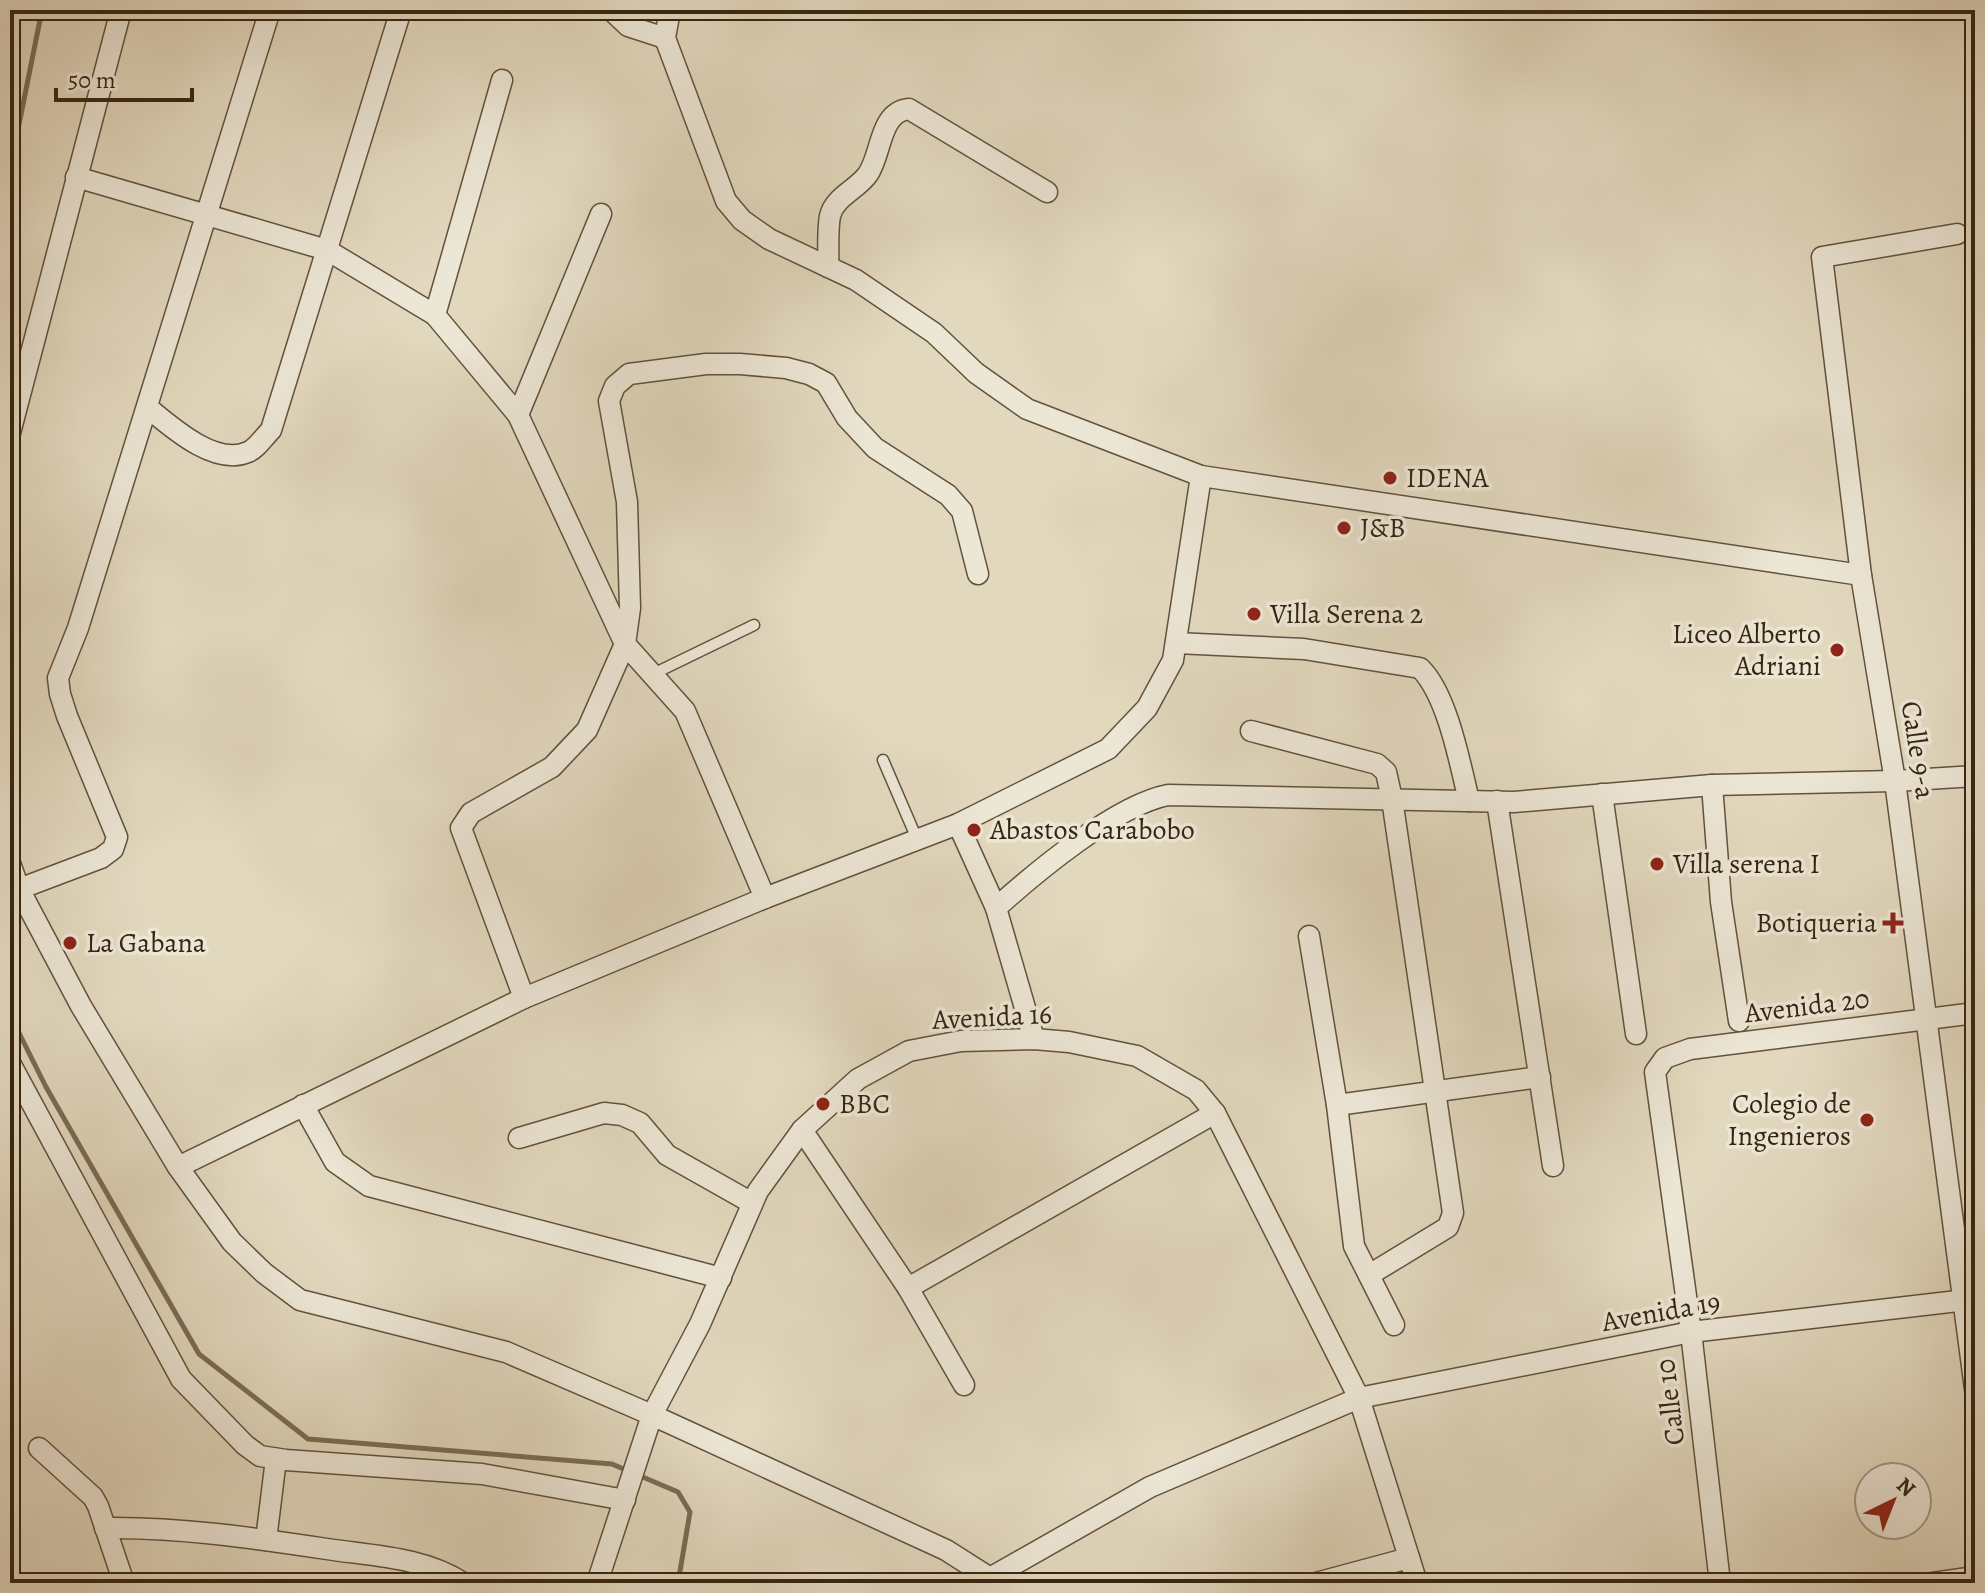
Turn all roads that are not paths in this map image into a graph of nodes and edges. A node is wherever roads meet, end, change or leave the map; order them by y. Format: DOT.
graph roads {
  1 [pos="121,10"];
  2 [pos="270,10"];
  3 [pos="401,10"];
  4 [pos="611,10"];
  5 [pos="670,10"];
  6 [pos="665,38"];
  7 [pos="502,80"];
  8 [pos="76,177"];
  9 [pos="1047,192"];
  10 [pos="207,214"];
  11 [pos="601,214"];
  12 [pos="1957,234"];
  13 [pos="327,250"];
  14 [pos="828,267"];
  15 [pos="435,315"];
  16 [pos="147,407"];
  17 [pos="518,415"];
  18 [pos="10,433"];
  19 [pos="1201,476"];
  20 [pos="978,574"];
  21 [pos="1861,575"];
  22 [pos="754,625"];
  23 [pos="1176,643"];
  24 [pos="625,644"];
  25 [pos="651,675"];
  26 [pos="1251,731"];
  27 [pos="883,760"];
  28 [pos="1975,776"];
  29 [pos="1895,781"];
  30 [pos="1712,785"];
  31 [pos="1602,794"];
  32 [pos="1392,799"];
  33 [pos="1469,801"];
  34 [pos="1497,801"];
  35 [pos="958,824"];
  36 [pos="917,839"];
  37 [pos="10,863"];
  38 [pos="19,889"];
  39 [pos="765,898"];
  40 [pos="996,908"];
  41 [pos="1309,936"];
  42 [pos="524,998"];
  43 [pos="1975,1013"];
  44 [pos="1928,1019"];
  45 [pos="1739,1021"];
  46 [pos="1636,1034"];
  47 [pos="1034,1039"];
  48 [pos="10,1063"];
  49 [pos="1655,1072"];
  50 [pos="1540,1077"];
  51 [pos="1437,1093"];
  52 [pos="303,1105"];
  53 [pos="1337,1105"];
  54 [pos="1215,1113"];
  55 [pos="802,1130"];
  56 [pos="519,1138"];
  57 [pos="1553,1166"];
  58 [pos="178,1167"];
  59 [pos="752,1203"];
  60 [pos="1369,1275"];
  61 [pos="721,1278"];
  62 [pos="908,1288"];
  63 [pos="1969,1300"];
  64 [pos="1394,1325"];
  65 [pos="1691,1332"];
  66 [pos="964,1385"];
  67 [pos="1975,1389"];
  68 [pos="1359,1398"];
  69 [pos="652,1415"];
  70 [pos="39,1448"];
  71 [pos="276,1459"];
  72 [pos="628,1491"];
  73 [pos="105,1528"];
  74 [pos="266,1540"];
  75 [pos="1409,1558"];
  76 [pos="1975,1577"];
  77 [pos="988,1581"];
  78 [pos="124,1583"];
  79 [pos="463,1583"];
  80 [pos="597,1583"];
  81 [pos="1316,1583"];
  82 [pos="1417,1583"];
  83 [pos="1720,1583"];
  84 [pos="1933,1583"];
  1 -- 8 [label="street"];
  2 -- 10 [label="street"];
  3 -- 13 [label="street"];
  4 -- 6 [label="street"];
  5 -- 6 [label="street"];
  6 -- 14 [label="street"];
  7 -- 15 [label="street"];
  8 -- 10 [label="street"];
  8 -- 18 [label="street"];
  9 -- 14 [label="street"];
  10 -- 13 [label="street"];
  10 -- 16 [label="street"];
  11 -- 17 [label="street"];
  12 -- 21 [label="street, Calle 9-a"];
  13 -- 15 [label="street"];
  13 -- 16 [label="street"];
  14 -- 19 [label="street"];
  15 -- 17 [label="street"];
  16 -- 38 [label="street"];
  17 -- 24 [label="street"];
  19 -- 21 [label="street"];
  19 -- 23 [label="street"];
  20 -- 24 [label="street"];
  21 -- 29 [label="street, Calle 9-a"];
  22 -- 25 [label="lane"];
  23 -- 33 [label="street"];
  23 -- 35 [label="street"];
  24 -- 25 [label="street"];
  24 -- 42 [label="street"];
  25 -- 39 [label="street"];
  26 -- 32 [label="street"];
  27 -- 36 [label="lane"];
  28 -- 29 [label="street"];
  29 -- 30 [label="street"];
  29 -- 44 [label="street, Calle 9-a"];
  30 -- 31 [label="street"];
  30 -- 45 [label="street"];
  31 -- 34 [label="street"];
  31 -- 46 [label="street"];
  32 -- 33 [label="street"];
  32 -- 40 [label="street"];
  32 -- 51 [label="street"];
  33 -- 34 [label="street"];
  34 -- 50 [label="street"];
  35 -- 36 [label="street"];
  35 -- 40 [label="street"];
  36 -- 39 [label="street"];
  37 -- 38 [label="street"];
  38 -- 58 [label="street"];
  39 -- 42 [label="street"];
  40 -- 47 [label="street"];
  41 -- 53 [label="street"];
  42 -- 52 [label="street"];
  43 -- 44 [label="street, Avenida 20"];
  44 -- 49 [label="street, Avenida 20"];
  44 -- 63 [label="street, Calle 9-a"];
  47 -- 54 [label="street, Avenida 16"];
  47 -- 55 [label="street, Avenida 16"];
  48 -- 71 [label="street"];
  49 -- 65 [label="street, Calle 10"];
  50 -- 51 [label="street"];
  50 -- 57 [label="street"];
  51 -- 53 [label="street"];
  51 -- 60 [label="street"];
  52 -- 58 [label="street"];
  52 -- 61 [label="street"];
  53 -- 60 [label="street"];
  54 -- 62 [label="street"];
  54 -- 68 [label="street, Avenida 16"];
  55 -- 59 [label="street, Avenida 16"];
  55 -- 62 [label="street"];
  56 -- 59 [label="street"];
  58 -- 69 [label="street"];
  59 -- 61 [label="street, Avenida 16"];
  60 -- 64 [label="street"];
  61 -- 69 [label="street, Avenida 16"];
  62 -- 66 [label="street"];
  63 -- 65 [label="street, Avenida 19"];
  63 -- 67 [label="street, Calle 9-a"];
  65 -- 68 [label="street, Avenida 19"];
  65 -- 83 [label="street, Calle 10"];
  68 -- 75 [label="street, Avenida 16"];
  68 -- 77 [label="street, Avenida 19"];
  69 -- 72 [label="street, Avenida 16"];
  69 -- 77 [label="street"];
  70 -- 73 [label="street"];
  71 -- 72 [label="street"];
  71 -- 74 [label="street"];
  72 -- 80 [label="street"];
  73 -- 74 [label="street"];
  73 -- 78 [label="street"];
  74 -- 79 [label="street"];
  75 -- 81 [label="street"];
  75 -- 82 [label="street, Avenida 16"];
  76 -- 84 [label="street"];
}
